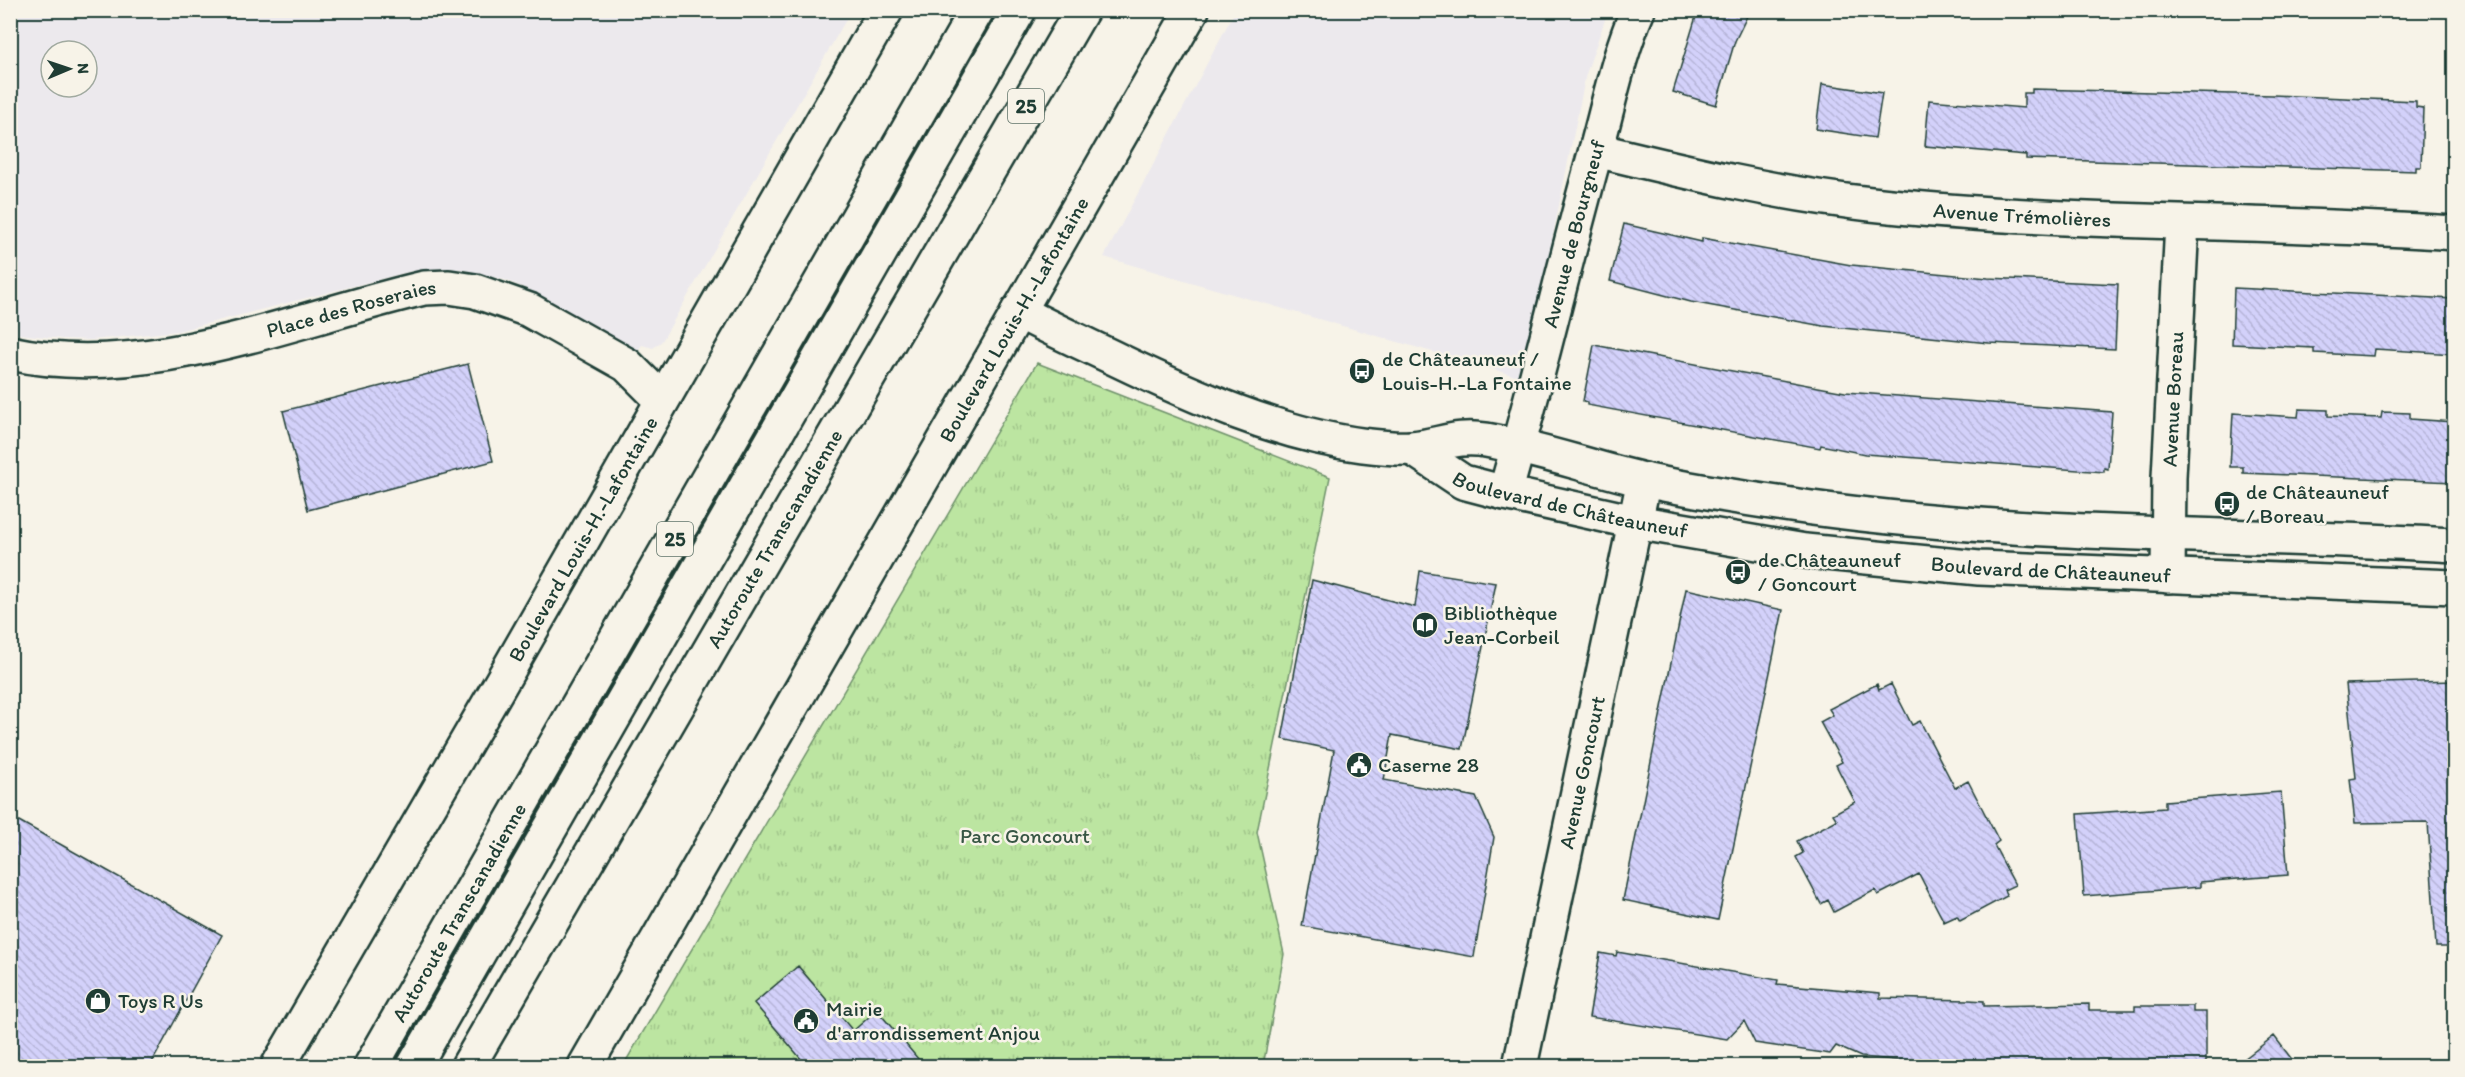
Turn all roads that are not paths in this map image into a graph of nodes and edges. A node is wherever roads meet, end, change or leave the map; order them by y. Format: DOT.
graph roads {
  1 [pos="886,10"];
  2 [pos="977,10"];
  3 [pos="1020,10"];
  4 [pos="1082,10"];
  5 [pos="1192,10"];
  6 [pos="1638,10"];
  7 [pos="1596,150"];
  8 [pos="2182,223"];
  9 [pos="2454,233"];
  10 [pos="1018,311"];
  11 [pos="10,353"];
  12 [pos="662,400"];
  13 [pos="1519,446"];
  14 [pos="1412,448"];
  15 [pos="1644,480"];
  16 [pos="1505,493"];
  17 [pos="1635,522"];
  18 [pos="2167,532"];
  19 [pos="2454,545"];
  20 [pos="2168,576"];
  21 [pos="2454,587"];
  22 [pos="278,1066"];
  23 [pos="371,1066"];
  24 [pos="414,1066"];
  25 [pos="468,1066"];
  26 [pos="585,1066"];
  27 [pos="1520,1066"];
  1 -- 12 [label="main road, Boulevard Louis-H.-Lafontaine"];
  2 -- 23 [label="main road, Autoroute Transcanadienne / 25"];
  3 -- 24 [label="main road"];
  4 -- 25 [label="main road, Autoroute Transcanadienne / 25"];
  5 -- 10 [label="main road, Boulevard Louis-H.-Lafontaine"];
  6 -- 7 [label="main road, Avenue de Bourgneuf"];
  7 -- 8 [label="main road, Avenue Trémolières"];
  7 -- 13 [label="main road, Avenue de Bourgneuf"];
  8 -- 9 [label="main road, Avenue Trémolières"];
  8 -- 18 [label="main road, Avenue Boreau"];
  10 -- 14 [label="main road, Boulevard de Châteauneuf"];
  10 -- 26 [label="main road, Boulevard Louis-H.-Lafontaine"];
  11 -- 12 [label="main road, Place des Roseraies"];
  12 -- 22 [label="main road, Boulevard Louis-H.-Lafontaine"];
  13 -- 14 [label="main road, Boulevard de Châteauneuf"];
  13 -- 15 [label="main road, Boulevard de Châteauneuf"];
  13 -- 16 [label="main road, Avenue de Bourgneuf"];
  14 -- 16 [label="main road, Boulevard de Châteauneuf"];
  15 -- 17 [label="main road, Avenue Goncourt"];
  15 -- 18 [label="main road, Boulevard de Châteauneuf"];
  16 -- 17 [label="main road, Boulevard de Châteauneuf"];
  17 -- 20 [label="main road, Boulevard de Châteauneuf"];
  17 -- 27 [label="main road, Avenue Goncourt"];
  18 -- 19 [label="main road, Boulevard de Châteauneuf"];
  18 -- 20 [label="main road, Avenue Boreau"];
  20 -- 21 [label="main road, Boulevard de Châteauneuf"];
}
